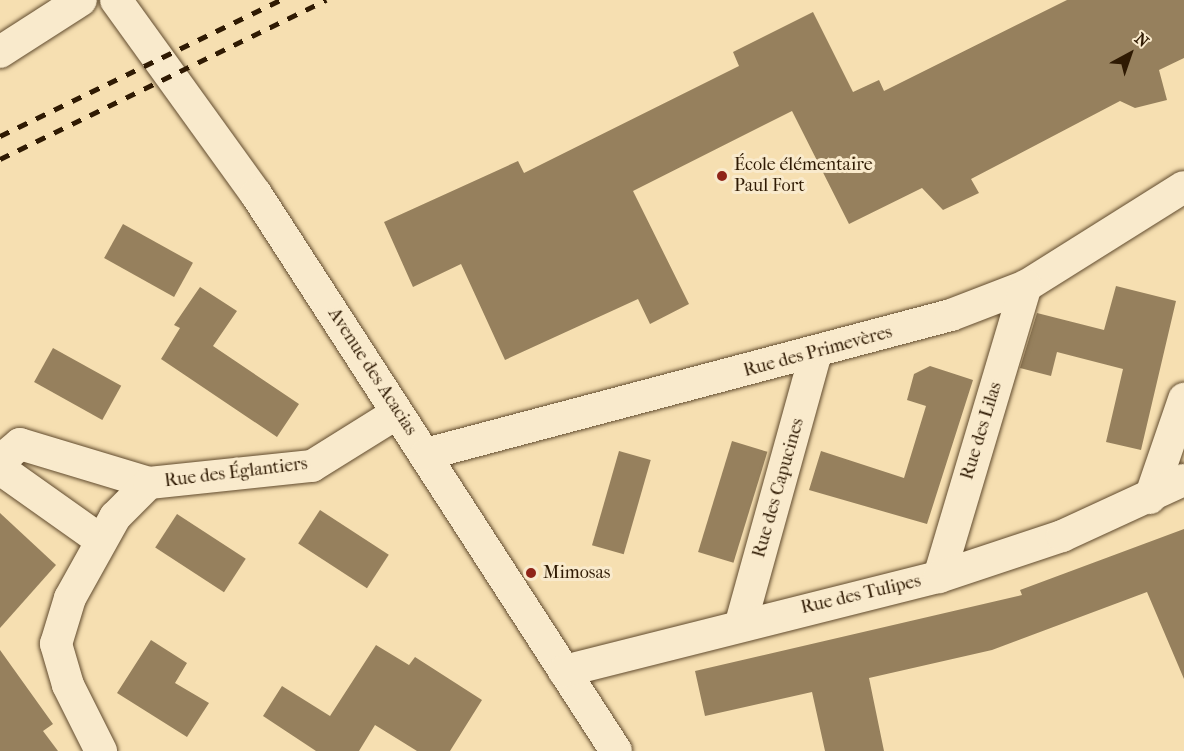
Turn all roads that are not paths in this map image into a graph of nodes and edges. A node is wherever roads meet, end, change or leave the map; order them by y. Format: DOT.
graph roads {
  1 [pos="81,0"];
  2 [pos="116,0"];
  3 [pos="0,52"];
  4 [pos="1184,187"];
  5 [pos="1026,286"];
  6 [pos="816,352"];
  7 [pos="1184,399"];
  8 [pos="398,413"];
  9 [pos="426,454"];
  10 [pos="1184,480"];
  11 [pos="149,483"];
  12 [pos="1150,498"];
  13 [pos="99,539"];
  14 [pos="939,577"];
  15 [pos="741,623"];
  16 [pos="564,671"];
  17 [pos="100,751"];
  18 [pos="616,751"];
  1 -- 3 [label="street"];
  2 -- 8 [label="street, Avenue des Acacias"];
  4 -- 5 [label="street, Rue des Primevères"];
  5 -- 6 [label="street, Rue des Primevères"];
  5 -- 14 [label="street, Rue des Lilas"];
  6 -- 9 [label="street, Rue des Primevères"];
  6 -- 15 [label="street, Rue des Capucines"];
  7 -- 12 [label="street"];
  8 -- 9 [label="street, Avenue des Acacias"];
  8 -- 11 [label="street, Rue des Églantiers"];
  9 -- 16 [label="street, Avenue des Acacias"];
  10 -- 12 [label="street, Rue des Tulipes"];
  11 -- 13 [label="street, Rue des Églantiers"];
  11 -- 13 [label="street"];
  12 -- 14 [label="street, Rue des Tulipes"];
  13 -- 17 [label="street, Rue des Églantiers"];
  14 -- 15 [label="street, Rue des Tulipes"];
  15 -- 16 [label="street, Rue des Tulipes"];
  16 -- 18 [label="street, Avenue des Acacias"];
}
